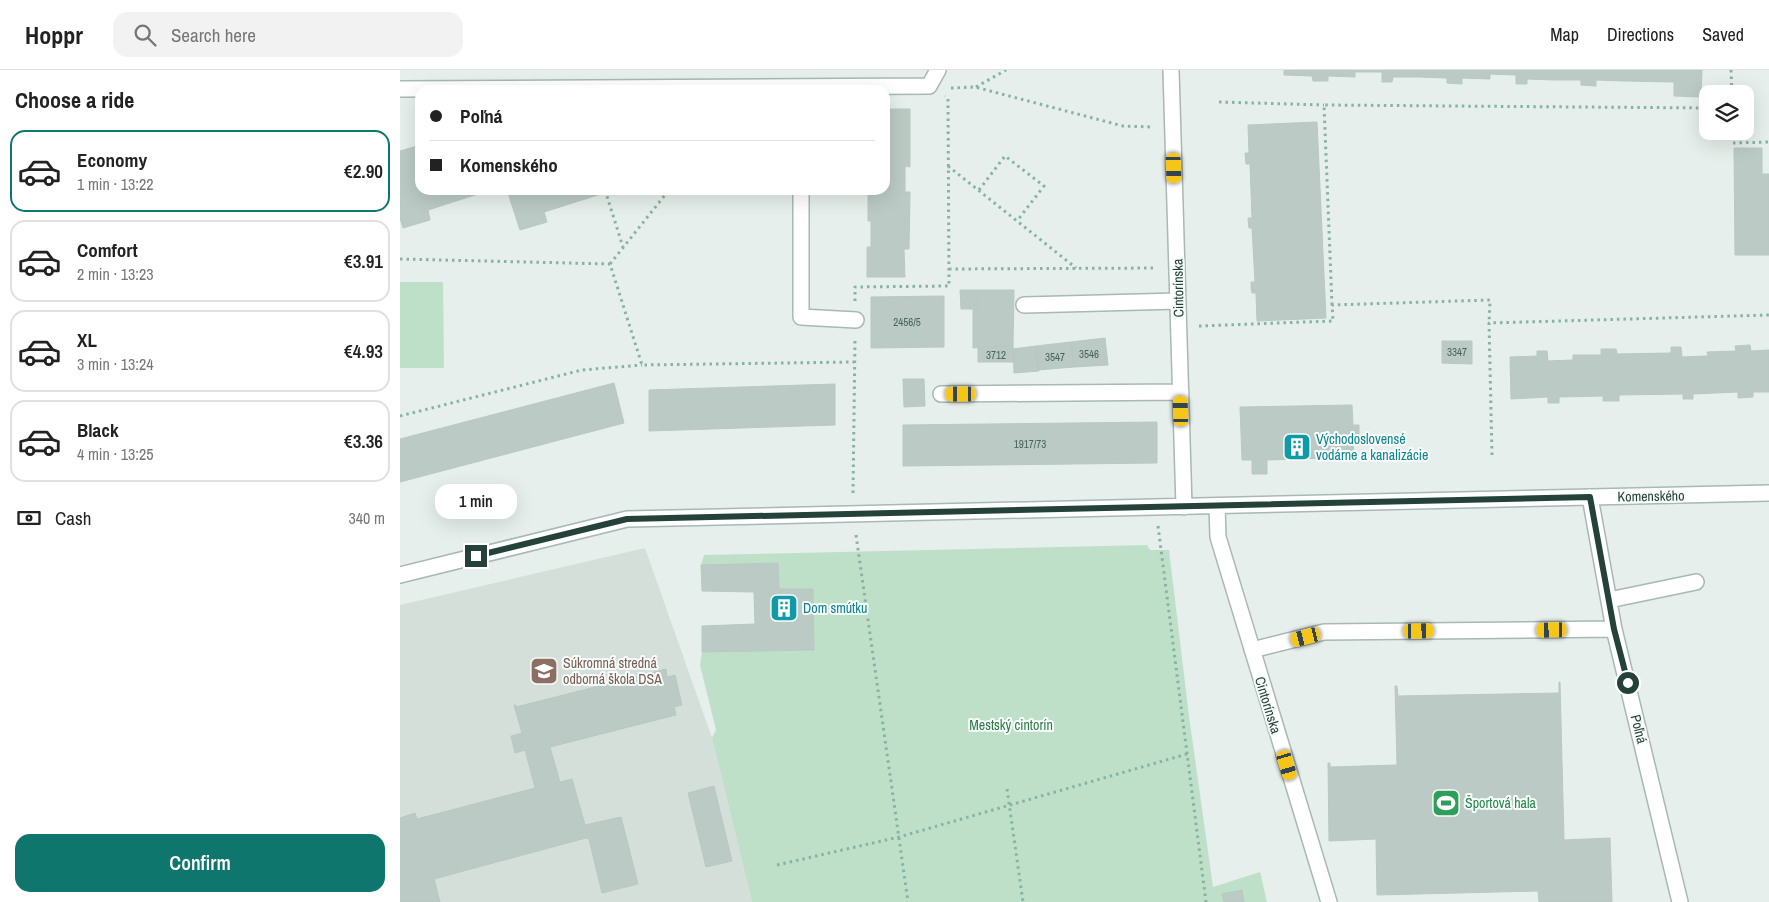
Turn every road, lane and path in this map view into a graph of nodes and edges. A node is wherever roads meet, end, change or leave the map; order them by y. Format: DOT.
graph roads {
  1 [pos="1006,70"];
  2 [pos="1172,70"];
  3 [pos="1731,70"];
  4 [pos="936,80"];
  5 [pos="1732,85"];
  6 [pos="890,87"];
  7 [pos="976,87"];
  8 [pos="400,89"];
  9 [pos="415,89"];
  10 [pos="1219,102"];
  11 [pos="1324,105"];
  12 [pos="1699,108"];
  13 [pos="1173,128"];
  14 [pos="1732,140"];
  15 [pos="1769,142"];
  16 [pos="948,166"];
  17 [pos="979,190"];
  18 [pos="607,195"];
  19 [pos="664,195"];
  20 [pos="801,195"];
  21 [pos="1017,221"];
  22 [pos="623,248"];
  23 [pos="400,259"];
  24 [pos="610,264"];
  25 [pos="1177,267"];
  26 [pos="1076,268"];
  27 [pos="949,269"];
  28 [pos="1178,301"];
  29 [pos="1024,305"];
  30 [pos="1332,305"];
  31 [pos="1769,315"];
  32 [pos="856,320"];
  33 [pos="1489,323"];
  34 [pos="1178,327"];
  35 [pos="854,362"];
  36 [pos="642,365"];
  37 [pos="1181,392"];
  38 [pos="941,394"];
  39 [pos="400,416"];
  40 [pos="1492,455"];
  41 [pos="1769,493"];
  42 [pos="1590,497"];
  43 [pos="853,499"];
  44 [pos="1217,506"];
  45 [pos="1155,507"];
  46 [pos="1184,507"];
  47 [pos="856,535"];
  48 [pos="400,575"];
  49 [pos="1696,582"];
  50 [pos="1609,600"];
  51 [pos="1614,629"];
  52 [pos="1252,650"];
  53 [pos="1187,754"];
  54 [pos="1007,789"];
  55 [pos="1009,805"];
  56 [pos="899,838"];
  57 [pos="777,865"];
  58 [pos="908,902"];
  59 [pos="1023,902"];
  60 [pos="1206,902"];
  61 [pos="1329,902"];
  62 [pos="1680,902"];
  1 -- 7 [label="path"];
  2 -- 13 [label="street, Cintorínska"];
  3 -- 5 [label="path"];
  4 -- 6 [label="street"];
  4 -- 7 [label="path"];
  4 -- 16 [label="path"];
  7 -- 13 [label="path"];
  8 -- 9 [label="street"];
  10 -- 11 [label="path"];
  11 -- 12 [label="path"];
  11 -- 30 [label="path"];
  13 -- 25 [label="street, Cintorínska"];
  14 -- 15 [label="path"];
  16 -- 17 [label="path"];
  16 -- 27 [label="path"];
  17 -- 21 [label="path"];
  17 -- 21 [label="path"];
  18 -- 22 [label="path"];
  19 -- 22 [label="path"];
  20 -- 32 [label="street"];
  21 -- 26 [label="path"];
  22 -- 24 [label="path"];
  23 -- 24 [label="path"];
  24 -- 36 [label="path"];
  25 -- 26 [label="path"];
  25 -- 28 [label="street, Cintorínska"];
  26 -- 27 [label="path"];
  27 -- 32 [label="path"];
  28 -- 29 [label="street"];
  28 -- 34 [label="street, Cintorínska"];
  30 -- 33 [label="path"];
  30 -- 34 [label="path"];
  31 -- 33 [label="path"];
  32 -- 35 [label="path"];
  33 -- 40 [label="path"];
  34 -- 37 [label="street, Cintorínska"];
  35 -- 36 [label="path"];
  35 -- 43 [label="path"];
  36 -- 39 [label="path"];
  37 -- 38 [label="street"];
  37 -- 46 [label="street, Cintorínska"];
  41 -- 42 [label="street, Komenského"];
  42 -- 44 [label="street, Komenského"];
  42 -- 50 [label="street, Poľná"];
  44 -- 46 [label="street, Komenského"];
  44 -- 52 [label="street, Cintorínska"];
  45 -- 46 [label="street, Komenského"];
  45 -- 48 [label="street, Komenského"];
  45 -- 53 [label="path"];
  47 -- 56 [label="path"];
  49 -- 50 [label="street"];
  50 -- 51 [label="street, Poľná"];
  51 -- 52 [label="street"];
  51 -- 62 [label="street, Poľná"];
  52 -- 61 [label="street, Cintorínska"];
  53 -- 55 [label="path"];
  53 -- 60 [label="path"];
  54 -- 55 [label="path"];
  55 -- 56 [label="path"];
  55 -- 59 [label="path"];
  56 -- 57 [label="path"];
  56 -- 58 [label="path"];
}
